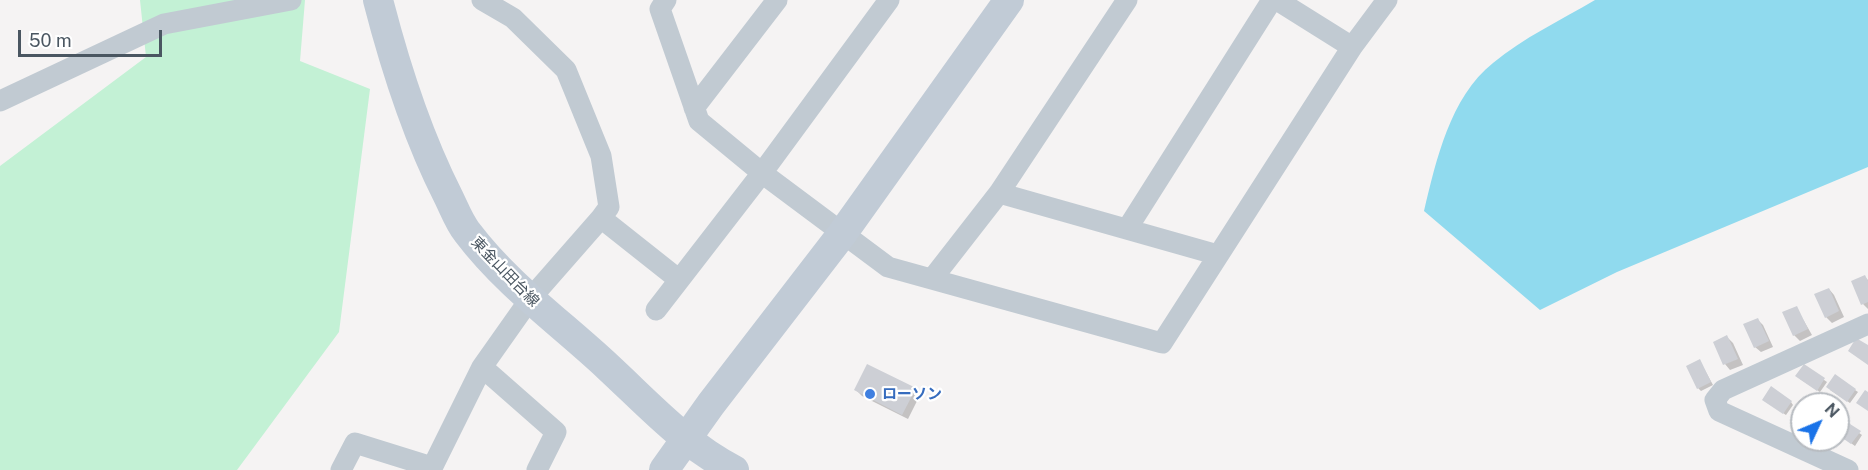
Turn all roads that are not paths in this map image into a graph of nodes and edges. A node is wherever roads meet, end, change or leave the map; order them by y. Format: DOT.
graph roads {
  1 [pos="291,0"];
  2 [pos="378,0"];
  3 [pos="482,0"];
  4 [pos="666,0"];
  5 [pos="777,0"];
  6 [pos="889,0"];
  7 [pos="1009,0"];
  8 [pos="1128,0"];
  9 [pos="1272,0"];
  10 [pos="1277,0"];
  11 [pos="1387,0"];
  12 [pos="1352,47"];
  13 [pos="0,101"];
  14 [pos="694,108"];
  15 [pos="762,173"];
  16 [pos="999,193"];
  17 [pos="602,219"];
  18 [pos="1127,229"];
  19 [pos="842,234"];
  20 [pos="1218,255"];
  21 [pos="678,279"];
  22 [pos="932,279"];
  23 [pos="530,299"];
  24 [pos="656,310"];
  25 [pos="1868,324"];
  26 [pos="482,367"];
  27 [pos="686,439"];
  28 [pos="431,468"];
  29 [pos="340,470"];
  30 [pos="537,470"];
  31 [pos="664,470"];
  32 [pos="734,470"];
  33 [pos="1848,470"];
  1 -- 13 [label="street"];
  2 -- 23 [label="main road, 東金山田台線"];
  3 -- 17 [label="street"];
  4 -- 14 [label="street"];
  5 -- 14 [label="street"];
  6 -- 15 [label="street"];
  7 -- 19 [label="main road"];
  8 -- 16 [label="street"];
  9 -- 18 [label="street"];
  10 -- 12 [label="street"];
  11 -- 12 [label="street"];
  12 -- 20 [label="street"];
  14 -- 15 [label="street"];
  15 -- 19 [label="street"];
  15 -- 21 [label="street"];
  16 -- 18 [label="street"];
  16 -- 22 [label="street"];
  17 -- 21 [label="street"];
  17 -- 23 [label="street"];
  18 -- 20 [label="street"];
  19 -- 22 [label="street"];
  19 -- 27 [label="main road"];
  20 -- 22 [label="street"];
  21 -- 24 [label="street"];
  23 -- 26 [label="street"];
  23 -- 27 [label="main road, 東金山田台線"];
  25 -- 33 [label="street"];
  26 -- 28 [label="street"];
  26 -- 30 [label="street"];
  27 -- 31 [label="main road"];
  27 -- 32 [label="main road, 東金山田台線"];
  28 -- 29 [label="street"];
}
